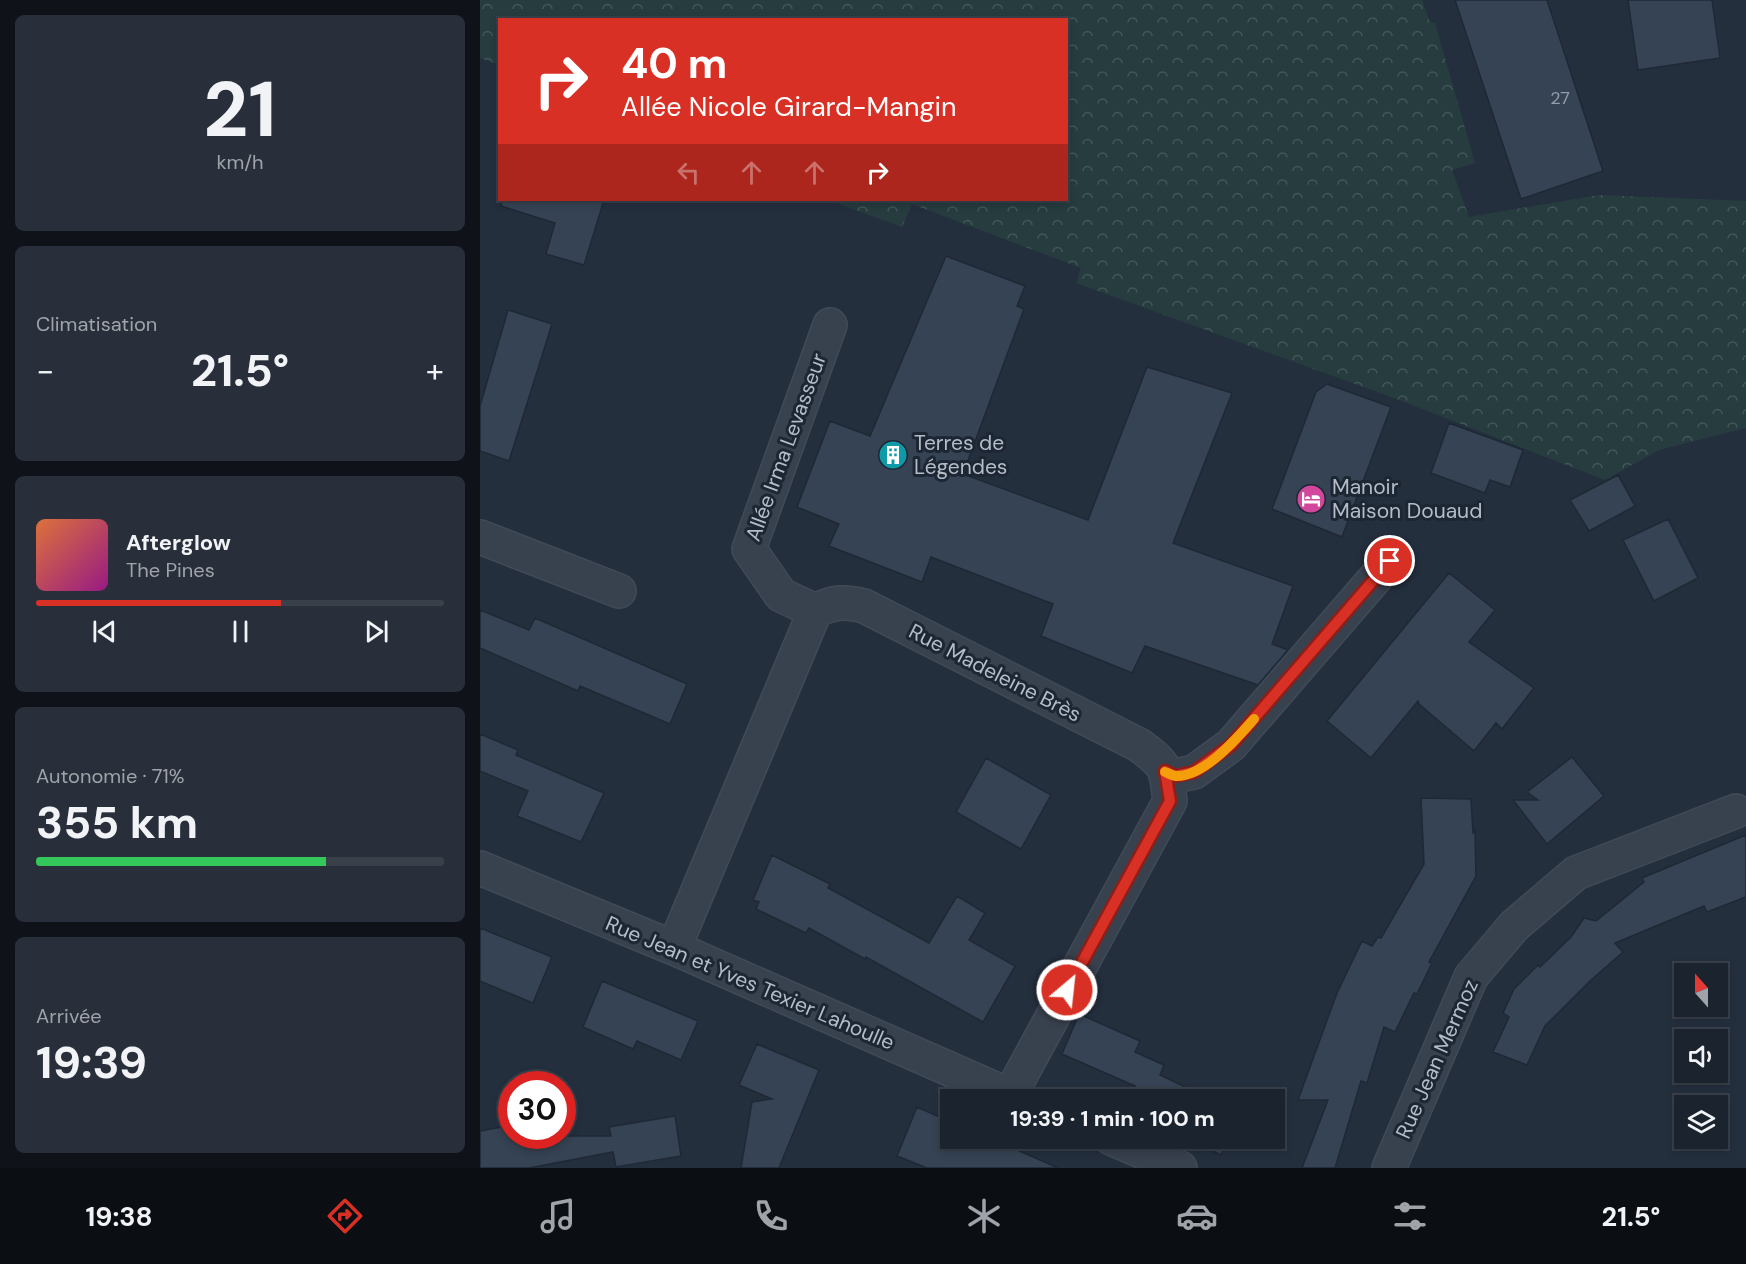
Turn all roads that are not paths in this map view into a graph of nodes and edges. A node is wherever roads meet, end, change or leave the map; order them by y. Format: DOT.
graph roads {
  1 [pos="830,325"];
  2 [pos="480,537"];
  3 [pos="1390,561"];
  4 [pos="619,591"];
  5 [pos="815,611"];
  6 [pos="1165,771"];
  7 [pos="1736,811"];
  8 [pos="480,868"];
  9 [pos="674,948"];
  10 [pos="997,1089"];
  11 [pos="1019,1089"];
  12 [pos="1136,1149"];
  13 [pos="1180,1168"];
  14 [pos="1389,1168"];
  1 -- 5 [label="street, Allée Irma Levasseur"];
  2 -- 4 [label="street"];
  3 -- 6 [label="street"];
  5 -- 6 [label="street, Rue Madeleine Brès"];
  5 -- 9 [label="street"];
  6 -- 11 [label="street"];
  7 -- 14 [label="street, Rue Jean Mermoz"];
  8 -- 9 [label="street, Rue Jean et Yves Texier Lahoulle"];
  9 -- 10 [label="street, Rue Jean et Yves Texier Lahoulle"];
  12 -- 13 [label="street"];
}
